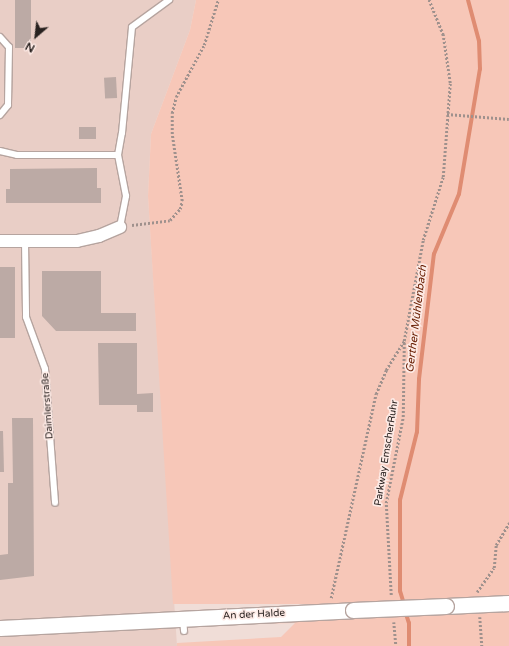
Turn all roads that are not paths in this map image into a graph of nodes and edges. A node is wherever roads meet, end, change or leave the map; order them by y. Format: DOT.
graph roads {
  1 [pos="170,0"];
  2 [pos="0,37"];
  3 [pos="0,115"];
  4 [pos="0,151"];
  5 [pos="118,155"];
  6 [pos="120,227"];
  7 [pos="0,241"];
  8 [pos="25,241"];
  9 [pos="55,503"];
  10 [pos="509,603"];
  11 [pos="0,628"];
  1 -- 5 [label="lane"];
  2 -- 3 [label="lane"];
  4 -- 5 [label="lane"];
  5 -- 6 [label="lane"];
  6 -- 8 [label="street"];
  7 -- 8 [label="street"];
  8 -- 9 [label="lane, Daimlerstraße"];
  10 -- 11 [label="street, An der Halde, bridge"];
}
